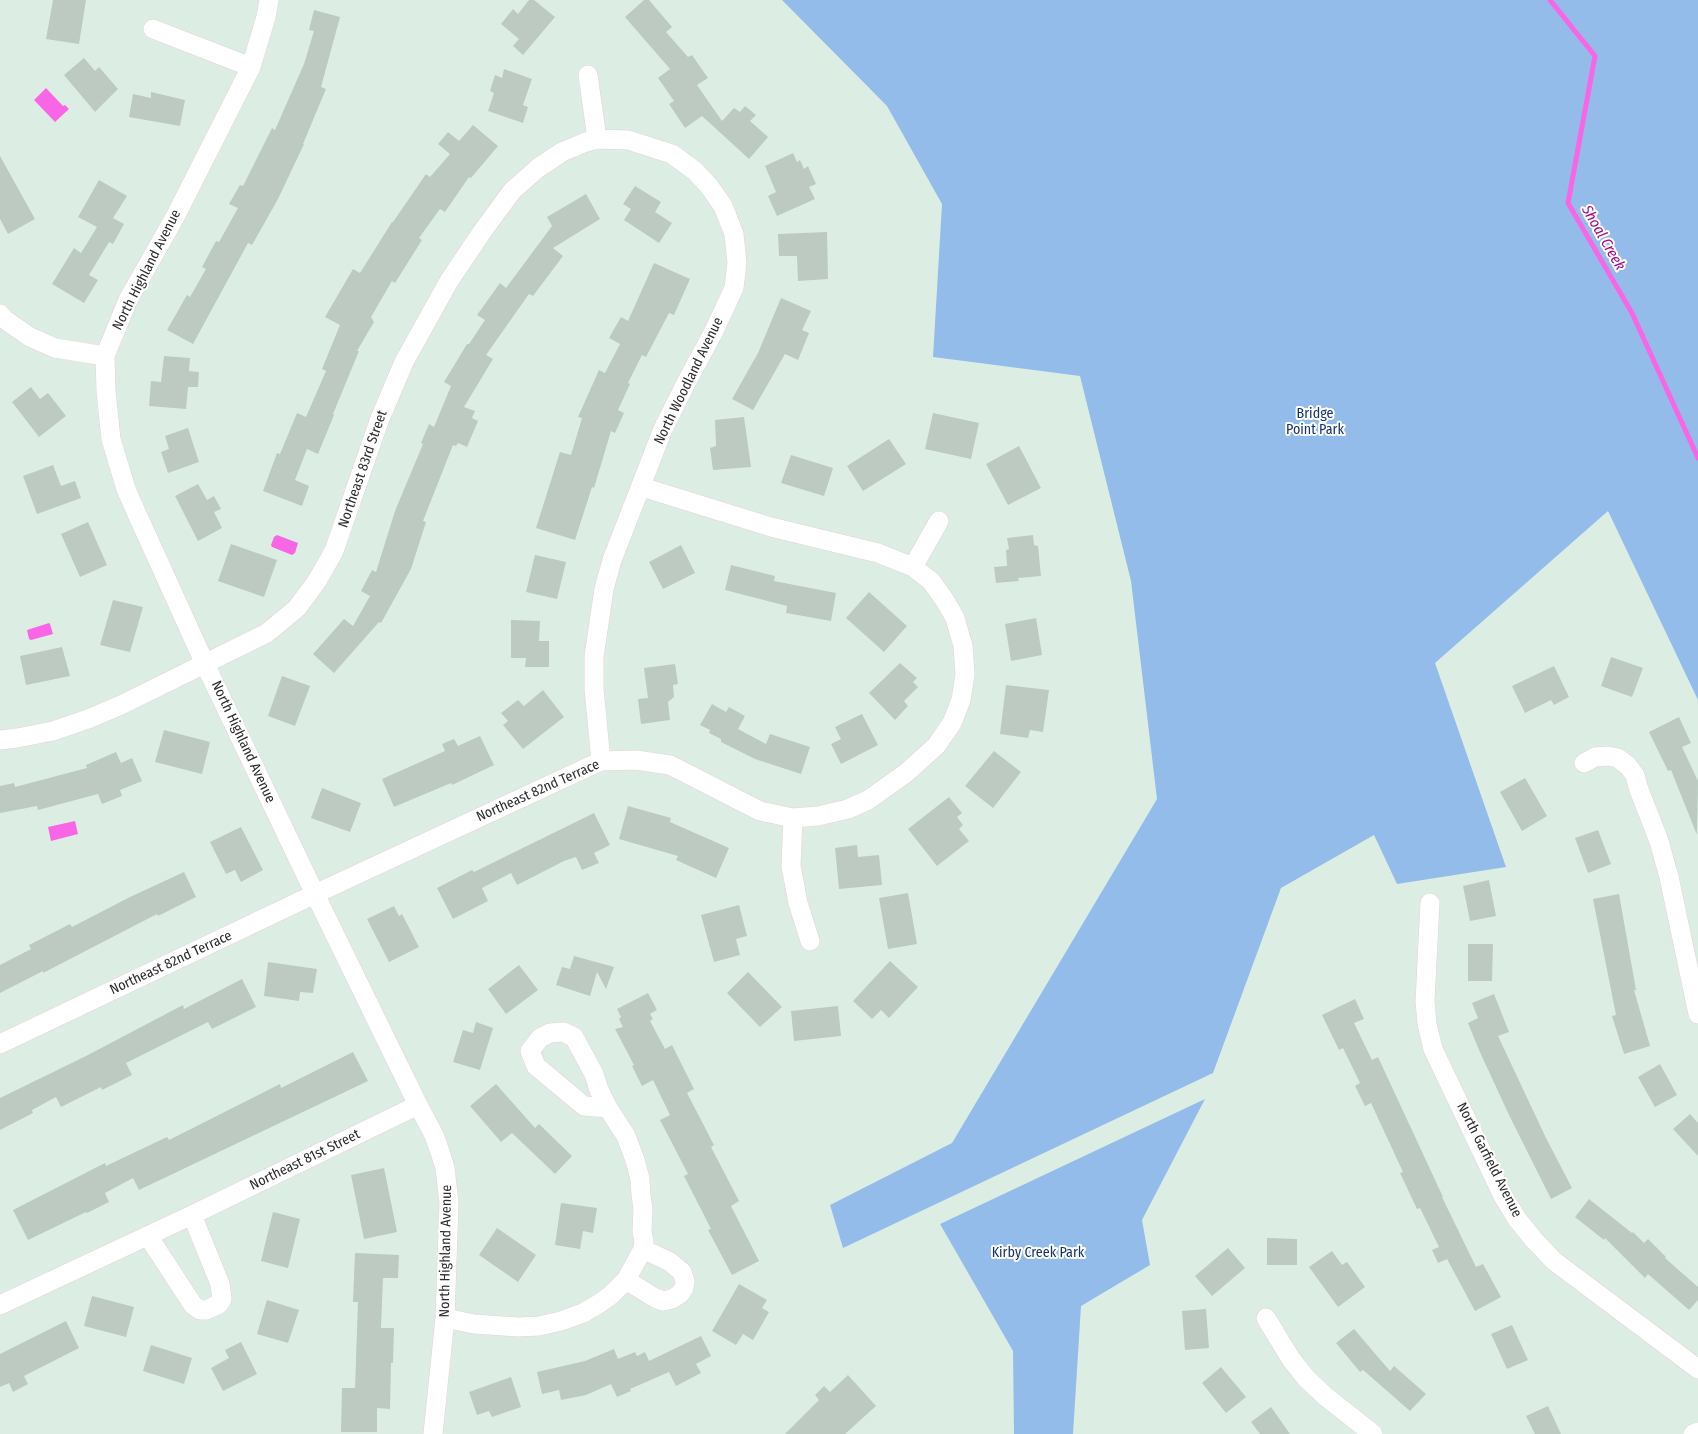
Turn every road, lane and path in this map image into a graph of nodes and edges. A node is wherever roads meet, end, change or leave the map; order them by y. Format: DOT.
graph roads {
  1 [pos="269,0"];
  2 [pos="153,29"];
  3 [pos="251,67"];
  4 [pos="588,75"];
  5 [pos="597,139"];
  6 [pos="0,314"];
  7 [pos="105,356"];
  8 [pos="642,487"];
  9 [pos="938,522"];
  10 [pos="913,567"];
  11 [pos="205,664"];
  12 [pos="0,740"];
  13 [pos="601,761"];
  14 [pos="1584,763"];
  15 [pos="793,818"];
  16 [pos="315,894"];
  17 [pos="1430,903"];
  18 [pos="810,941"];
  19 [pos="1698,1014"];
  20 [pos="0,1044"];
  21 [pos="418,1105"];
  22 [pos="608,1108"];
  23 [pos="192,1215"];
  24 [pos="148,1236"];
  25 [pos="643,1249"];
  26 [pos="626,1280"];
  27 [pos="0,1305"];
  28 [pos="445,1318"];
  29 [pos="1266,1318"];
  30 [pos="1698,1369"];
  31 [pos="1698,1432"];
  32 [pos="433,1434"];
  33 [pos="1373,1434"];
  34 [pos="1693,1434"];
  1 -- 3 [label="street, North Highland Avenue"];
  2 -- 3 [label="street"];
  3 -- 7 [label="street, North Highland Avenue"];
  4 -- 5 [label="street"];
  5 -- 8 [label="street, North Woodland Avenue"];
  5 -- 11 [label="street, Northeast 83rd Street"];
  6 -- 7 [label="street"];
  7 -- 11 [label="street, North Highland Avenue"];
  8 -- 10 [label="street, Northeast 82nd Terrace"];
  8 -- 13 [label="street, North Woodland Avenue"];
  9 -- 10 [label="street"];
  10 -- 15 [label="street, Northeast 82nd Terrace"];
  11 -- 12 [label="street, Northeast 83rd Street"];
  11 -- 16 [label="street, North Highland Avenue"];
  13 -- 15 [label="street, Northeast 82nd Terrace"];
  13 -- 16 [label="street, Northeast 82nd Terrace"];
  14 -- 19 [label="street"];
  15 -- 18 [label="street"];
  16 -- 20 [label="street, Northeast 82nd Terrace"];
  16 -- 21 [label="street, North Highland Avenue"];
  17 -- 30 [label="street, North Garfield Avenue"];
  21 -- 23 [label="street, Northeast 81st Street"];
  21 -- 28 [label="street, North Highland Avenue"];
  22 -- 25 [label="street"];
  23 -- 24 [label="street, Northeast 81st Street"];
  23 -- 24 [label="street"];
  24 -- 27 [label="street, Northeast 81st Street"];
  25 -- 26 [label="street"];
  25 -- 26 [label="street"];
  26 -- 28 [label="street"];
  28 -- 32 [label="street, North Highland Avenue"];
  29 -- 33 [label="street"];
  31 -- 34 [label="street"];
}
